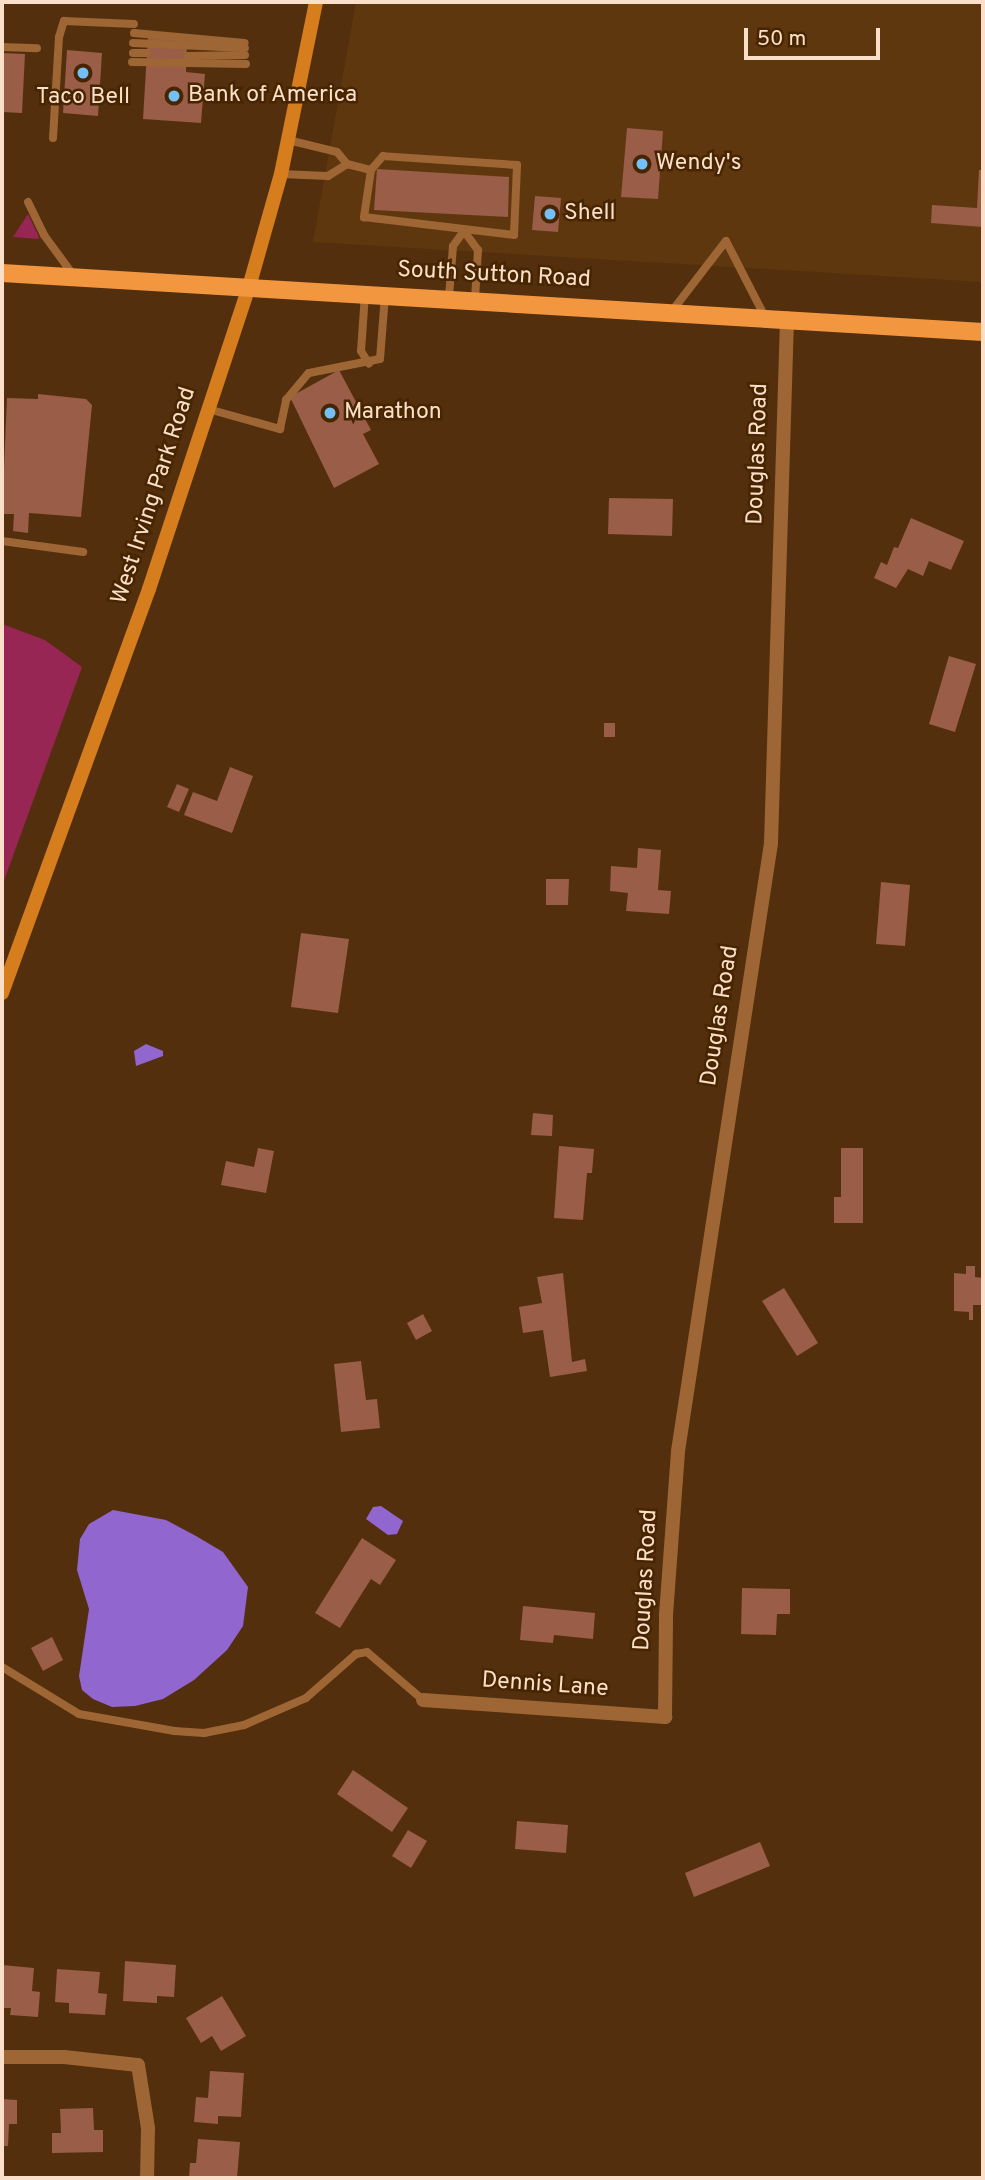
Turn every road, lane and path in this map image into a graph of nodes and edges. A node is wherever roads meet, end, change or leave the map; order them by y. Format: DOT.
graph roads {
  1 [pos="316,2"];
  2 [pos="2,47"];
  3 [pos="37,48"];
  4 [pos="245,52"];
  5 [pos="133,53"];
  6 [pos="147,53"];
  7 [pos="187,56"];
  8 [pos="53,138"];
  9 [pos="288,141"];
  10 [pos="346,164"];
  11 [pos="371,170"];
  12 [pos="281,174"];
  13 [pos="28,202"];
  14 [pos="464,231"];
  15 [pos="2,273"];
  16 [pos="76,278"];
  17 [pos="249,287"];
  18 [pos="365,294"];
  19 [pos="386,295"];
  20 [pos="449,297"];
  21 [pos="475,299"];
  22 [pos="672,311"];
  23 [pos="765,317"];
  24 [pos="787,318"];
  25 [pos="983,331"];
  26 [pos="369,364"];
  27 [pos="208,409"];
  28 [pos="2,541"];
  29 [pos="83,552"];
  30 [pos="2,993"];
  31 [pos="2,1667"];
  32 [pos="423,1700"];
  33 [pos="665,1717"];
  34 [pos="2,2057"];
  35 [pos="147,2178"];
  1 -- 9 [label="main road, West Irving Park Road"];
  2 -- 3 [label="lane"];
  4 -- 5 [label="lane"];
  4 -- 5 [label="lane"];
  4 -- 7 [label="lane"];
  4 -- 8 [label="lane"];
  5 -- 6 [label="lane"];
  9 -- 10 [label="lane"];
  9 -- 12 [label="main road, West Irving Park Road"];
  10 -- 11 [label="lane"];
  10 -- 12 [label="lane"];
  11 -- 14 [label="lane"];
  11 -- 14 [label="lane"];
  12 -- 17 [label="main road, West Irving Park Road"];
  13 -- 16 [label="lane"];
  14 -- 20 [label="lane"];
  14 -- 21 [label="lane"];
  15 -- 16 [label="main road, South Sutton Road"];
  16 -- 17 [label="main road, South Sutton Road"];
  17 -- 18 [label="main road, South Sutton Road"];
  17 -- 27 [label="main road, West Irving Park Road"];
  18 -- 19 [label="main road, South Sutton Road"];
  18 -- 26 [label="lane"];
  19 -- 20 [label="main road, South Sutton Road"];
  19 -- 26 [label="lane"];
  20 -- 21 [label="main road, South Sutton Road"];
  21 -- 22 [label="main road, South Sutton Road"];
  22 -- 23 [label="main road, South Sutton Road"];
  22 -- 23 [label="lane"];
  23 -- 24 [label="main road, South Sutton Road"];
  24 -- 25 [label="main road, South Sutton Road"];
  24 -- 33 [label="street, Douglas Road"];
  26 -- 27 [label="lane"];
  27 -- 30 [label="main road, West Irving Park Road"];
  28 -- 29 [label="lane"];
  31 -- 32 [label="lane"];
  32 -- 33 [label="street, Dennis Lane"];
  34 -- 35 [label="street"];
}
